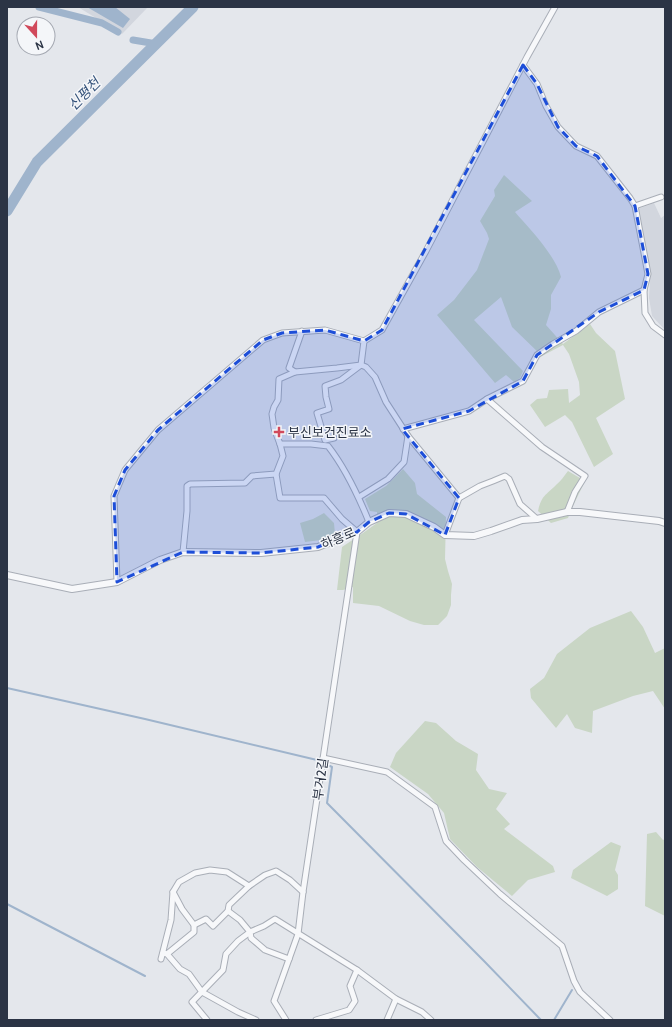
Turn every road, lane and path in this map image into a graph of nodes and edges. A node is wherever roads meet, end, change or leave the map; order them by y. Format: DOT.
graph roads {
  1 [pos="555,7"];
  2 [pos="524,65"];
  3 [pos="661,197"];
  4 [pos="635,206"];
  5 [pos="644,290"];
  6 [pos="302,331"];
  7 [pos="665,335"];
  8 [pos="364,341"];
  9 [pos="361,365"];
  10 [pos="295,372"];
  11 [pos="487,399"];
  12 [pos="403,429"];
  13 [pos="408,436"];
  14 [pos="334,438"];
  15 [pos="280,444"];
  16 [pos="276,474"];
  17 [pos="359,497"];
  18 [pos="459,498"];
  19 [pos="567,512"];
  20 [pos="537,519"];
  21 [pos="369,522"];
  22 [pos="665,524"];
  23 [pos="357,532"];
  24 [pos="445,535"];
  25 [pos="183,552"];
  26 [pos="7,575"];
  27 [pos="118,582"];
  28 [pos="323,758"];
  29 [pos="249,886"];
  30 [pos="174,892"];
  31 [pos="303,892"];
  32 [pos="228,911"];
  33 [pos="194,925"];
  34 [pos="250,932"];
  35 [pos="298,934"];
  36 [pos="165,954"];
  37 [pos="161,959"];
  38 [pos="289,959"];
  39 [pos="357,970"];
  40 [pos="202,992"];
  41 [pos="396,999"];
  42 [pos="207,1020"];
  43 [pos="256,1020"];
  44 [pos="286,1020"];
  45 [pos="316,1020"];
  46 [pos="387,1020"];
  47 [pos="431,1020"];
  48 [pos="610,1020"];
  1 -- 2 [label="street"];
  2 -- 4 [label="street"];
  2 -- 8 [label="street"];
  3 -- 4 [label="street"];
  4 -- 5 [label="street"];
  5 -- 7 [label="street"];
  5 -- 11 [label="street"];
  6 -- 8 [label="street"];
  6 -- 10 [label="street"];
  6 -- 27 [label="street"];
  8 -- 9 [label="street"];
  9 -- 10 [label="street"];
  9 -- 12 [label="street"];
  9 -- 14 [label="street"];
  10 -- 15 [label="street"];
  11 -- 12 [label="street"];
  11 -- 19 [label="street"];
  12 -- 13 [label="street"];
  13 -- 17 [label="street"];
  13 -- 18 [label="street"];
  15 -- 16 [label="street"];
  15 -- 17 [label="street"];
  16 -- 23 [label="street"];
  16 -- 25 [label="street"];
  17 -- 21 [label="street"];
  18 -- 20 [label="street"];
  18 -- 24 [label="street"];
  19 -- 20 [label="street"];
  19 -- 22 [label="street"];
  20 -- 24 [label="street"];
  21 -- 23 [label="street, 하흥로"];
  21 -- 24 [label="street, 하흥로"];
  23 -- 25 [label="street, 하흥로"];
  23 -- 28 [label="street, 부거2길"];
  25 -- 27 [label="street, 하흥로"];
  26 -- 27 [label="street, 하흥로"];
  28 -- 31 [label="street, 부거2길"];
  28 -- 48 [label="street"];
  29 -- 30 [label="street"];
  29 -- 31 [label="street"];
  29 -- 32 [label="street"];
  30 -- 33 [label="street"];
  30 -- 36 [label="street"];
  31 -- 35 [label="street, 부거2길"];
  32 -- 33 [label="street"];
  32 -- 34 [label="street"];
  33 -- 36 [label="street"];
  34 -- 35 [label="street"];
  34 -- 38 [label="street"];
  34 -- 40 [label="street"];
  35 -- 38 [label="street, 부거2길"];
  35 -- 39 [label="street"];
  36 -- 37 [label="street"];
  36 -- 40 [label="street"];
  38 -- 44 [label="street, 부거2길"];
  39 -- 41 [label="street"];
  39 -- 45 [label="street"];
  40 -- 42 [label="street"];
  40 -- 43 [label="street"];
  41 -- 46 [label="street"];
  41 -- 47 [label="street"];
}
